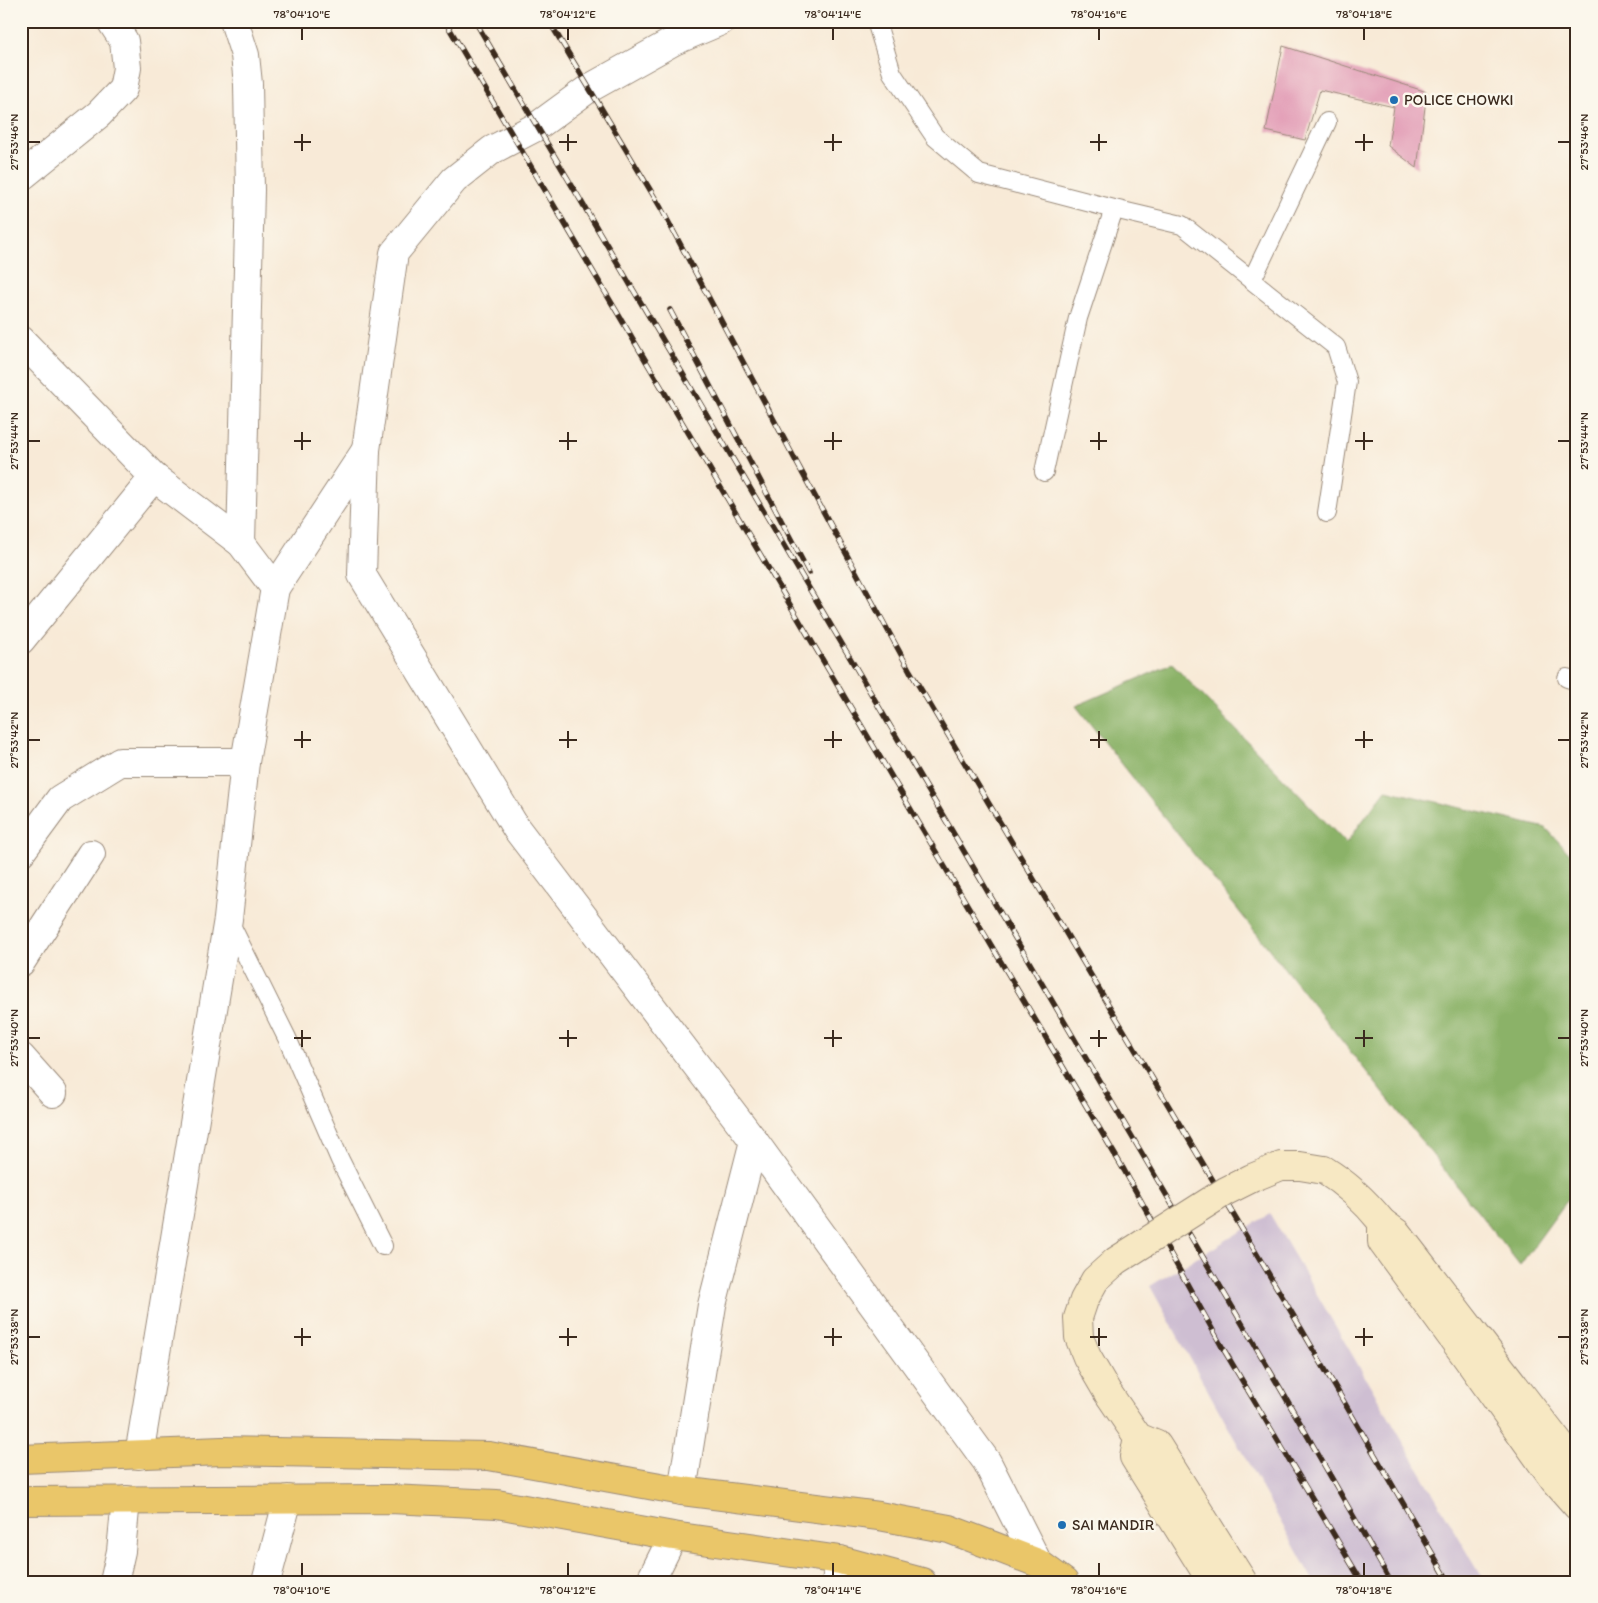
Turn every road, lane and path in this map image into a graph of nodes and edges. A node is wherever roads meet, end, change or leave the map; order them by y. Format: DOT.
graph roads {
  1 [pos="111,21"];
  2 [pos="234,21"];
  3 [pos="721,21"];
  4 [pos="876,21"];
  5 [pos="669,31"];
  6 [pos="1327,122"];
  7 [pos="21,177"];
  8 [pos="1114,209"];
  9 [pos="1252,280"];
  10 [pos="21,340"];
  11 [pos="366,450"];
  12 [pos="1044,472"];
  13 [pos="154,477"];
  14 [pos="1327,513"];
  15 [pos="241,544"];
  16 [pos="275,588"];
  17 [pos="21,640"];
  18 [pos="245,762"];
  19 [pos="21,852"];
  20 [pos="91,854"];
  21 [pos="228,919"];
  22 [pos="21,962"];
  23 [pos="21,1057"];
  24 [pos="53,1093"];
  25 [pos="754,1141"];
  26 [pos="1382,1222"];
  27 [pos="382,1246"];
  28 [pos="1138,1437"];
  29 [pos="139,1455"];
  30 [pos="21,1459"];
  31 [pos="1577,1466"];
  32 [pos="682,1491"];
  33 [pos="288,1499"];
  34 [pos="21,1500"];
  35 [pos="126,1500"];
  36 [pos="1577,1506"];
  37 [pos="673,1536"];
  38 [pos="1038,1563"];
  39 [pos="838,1571"];
  40 [pos="114,1582"];
  41 [pos="266,1582"];
  42 [pos="650,1582"];
  43 [pos="922,1582"];
  44 [pos="1064,1582"];
  45 [pos="1212,1582"];
  46 [pos="1243,1582"];
  1 -- 7 [label="street"];
  2 -- 15 [label="street"];
  3 -- 5 [label="street"];
  4 -- 8 [label="lane"];
  5 -- 11 [label="street"];
  6 -- 9 [label="lane"];
  8 -- 9 [label="lane"];
  8 -- 12 [label="lane"];
  9 -- 14 [label="lane"];
  10 -- 13 [label="street"];
  11 -- 16 [label="street"];
  11 -- 25 [label="street"];
  13 -- 15 [label="street"];
  13 -- 17 [label="street"];
  15 -- 16 [label="street"];
  16 -- 18 [label="street"];
  18 -- 19 [label="street"];
  18 -- 21 [label="street"];
  20 -- 22 [label="street"];
  21 -- 27 [label="lane"];
  21 -- 29 [label="street"];
  23 -- 24 [label="street"];
  25 -- 32 [label="street"];
  25 -- 38 [label="street"];
  26 -- 28 [label="main road, bridge"];
  26 -- 31 [label="main road"];
  26 -- 36 [label="main road"];
  28 -- 45 [label="main road"];
  28 -- 46 [label="main road"];
  29 -- 30 [label="main road"];
  29 -- 32 [label="main road"];
  32 -- 38 [label="main road"];
  33 -- 35 [label="main road"];
  33 -- 37 [label="main road"];
  33 -- 41 [label="street"];
  34 -- 35 [label="main road"];
  35 -- 40 [label="street"];
  37 -- 39 [label="main road"];
  37 -- 42 [label="street"];
  38 -- 44 [label="main road"];
  39 -- 43 [label="main road"];
}
